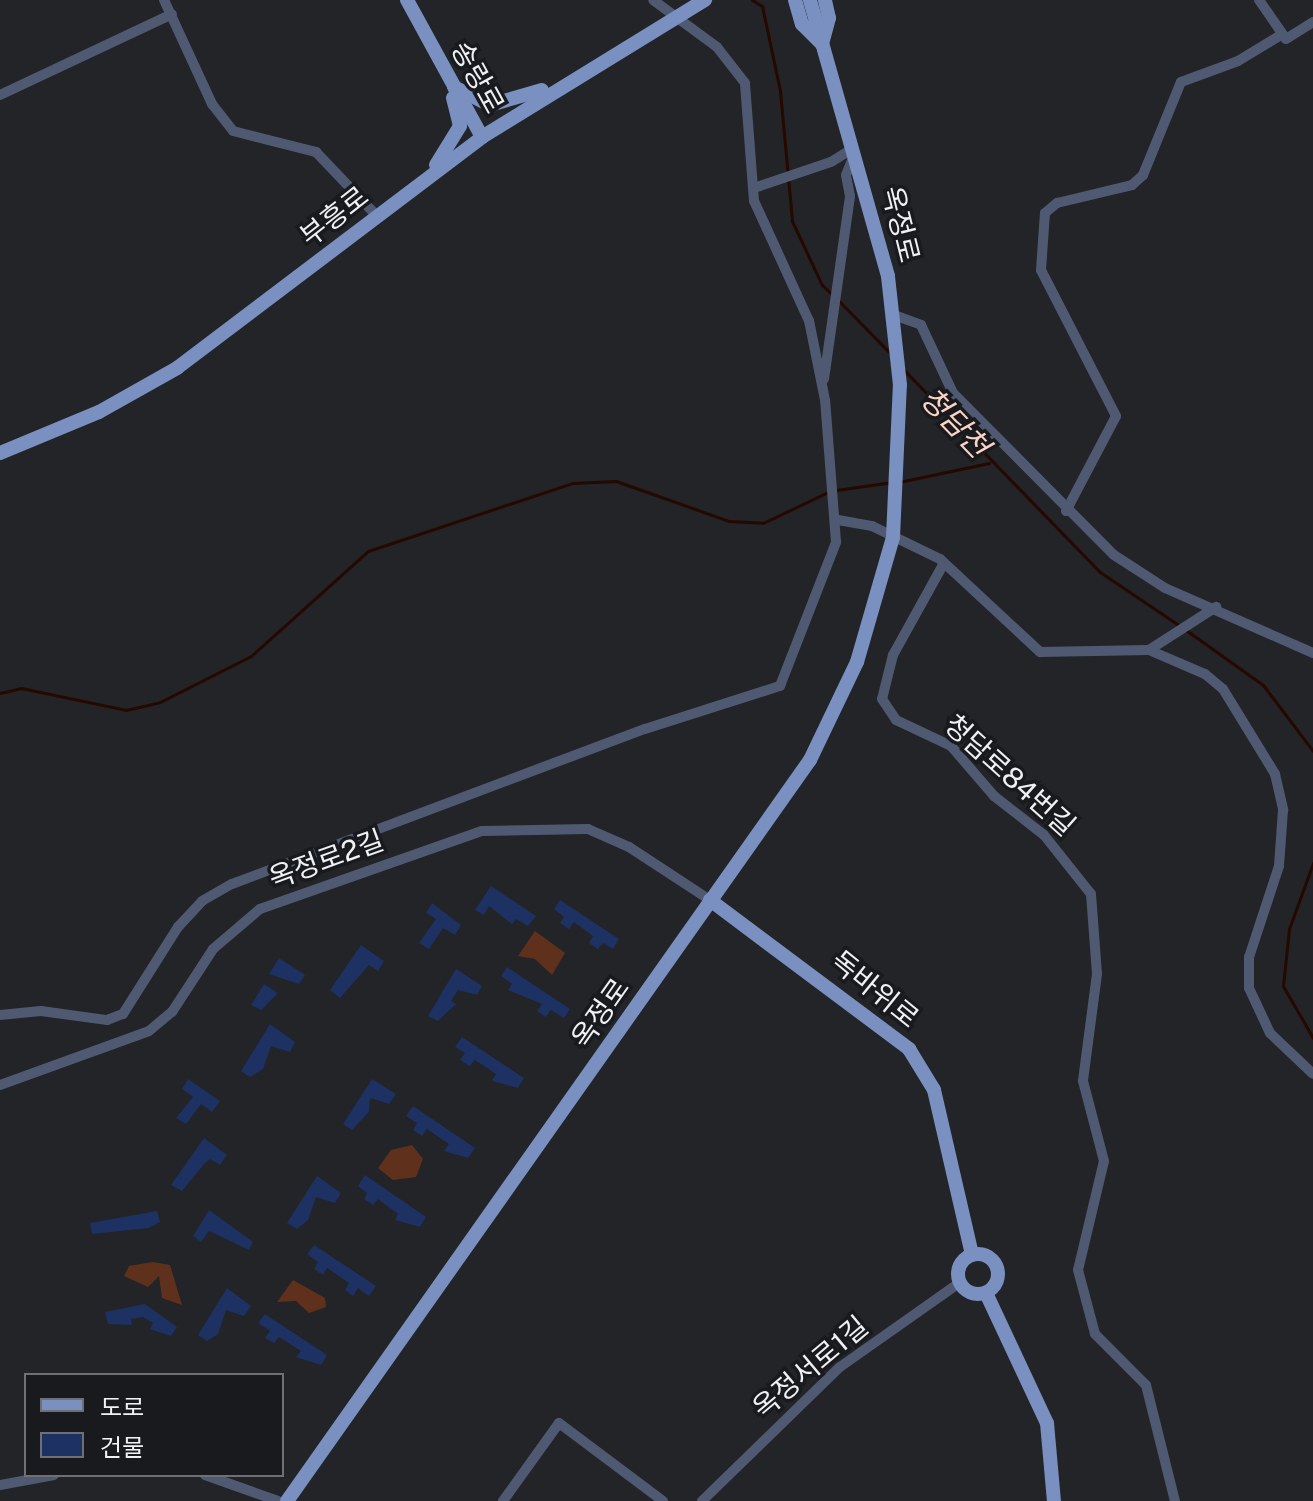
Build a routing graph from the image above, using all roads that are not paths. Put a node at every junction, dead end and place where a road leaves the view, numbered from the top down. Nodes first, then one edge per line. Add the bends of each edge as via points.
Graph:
1 (164, 0) edge
2 (407, 0) edge
3 (653, 0) edge
4 (795, 0) edge
5 (810, 0) edge
6 (825, 0) edge
7 (1259, 0) edge
8 (699, 4) edge
9 (172, 14) junction
10 (677, 17) junction
11 (1313, 22) edge
12 (1281, 35) junction
13 (822, 44) junction
14 (436, 53) junction
15 (565, 82) junction
16 (454, 87) junction
17 (0, 95) edge
18 (482, 137) junction
19 (854, 151) junction
20 (425, 180) junction
21 (758, 185) junction
22 (377, 216) junction
23 (894, 321) junction
24 (823, 389) junction
25 (0, 453) edge
26 (1066, 511) junction
27 (837, 515) junction
28 (894, 531) junction
29 (944, 563) junction
30 (1211, 610) junction
31 (1153, 648) junction
32 (1313, 653) edge
33 (710, 900) junction
34 (0, 1015) edge
35 (1313, 1074) edge
36 (0, 1085) edge
37 (972, 1255) junction
38 (959, 1283) junction
39 (986, 1293) junction
40 (43, 1477) edge
41 (211, 1477) edge
42 (0, 1485) edge
43 (278, 1501) edge
44 (287, 1501) edge
45 (503, 1501) edge
46 (663, 1501) edge
47 (702, 1501) edge
48 (1054, 1501) edge
49 (1175, 1501) edge

1 - 9 street
2 - 14 main road, 송랑로
3 - 10 street
4 - 13 main road via 802,24
5 - 13 main road, 옥정로
6 - 13 main road via 829,18
7 - 12 street
8 - 10 main road, 부흥로
9 - 17 street
9 - 22 street via 212,104 233,131 316,152
10 - 15 main road, 부흥로
10 - 21 street via 717,47 745,83
11 - 12 street via 1296,36
12 - 26 street via 1238,61 1181,82 1143,175 1132,185 1057,203 1045,213 1041,270 1116,416
13 - 19 main road, 옥정로
14 - 16 main road, 송랑로
14 - 20 main road via 460,126
15 - 16 main road via 490,105
15 - 18 main road, 부흥로
16 - 18 main road, 송랑로
18 - 20 main road, 부흥로
19 - 21 street
19 - 23 main road, 옥정로
19 - 24 street via 846,175 846,226
20 - 22 main road, 부흥로
21 - 24 street via 769,243 809,321
22 - 25 main road, 부흥로 via 177,368 99,412
23 - 26 street via 921,325 953,393
23 - 28 main road, 옥정로
24 - 27 street
26 - 30 street via 1146,577
27 - 28 street
27 - 34 street via 832,560 780,686 645,729 232,884 202,901 178,927 123,1014 107,1020 41,1011
28 - 29 street
28 - 33 main road, 옥정로 via 857,662 810,760
29 - 31 street via 1040,652
29 - 49 street, 청담로84번길 via 893,655 882,691 885,707 896,720 945,741 994,796 1044,835 1082,878 1094,910 1097,974 1083,1081 1104,1167 1078,1270 1090,1325 1149,1393
30 - 31 street
30 - 32 street
31 - 35 street via 1223,689 1275,774 1283,810 1279,866 1249,957 1249,988 1270,1033
33 - 36 street, 옥정로2길 via 629,847 588,829 482,831 260,909 213,949 172,1012 149,1031
33 - 37 main road, 독바위로 via 909,1049 934,1090
33 - 44 main road, 옥정로
37 - 38 main road via 961,1263
37 - 39 main road via 991,1259 998,1270
38 - 39 main road via 968,1292
38 - 47 street, 옥정서로1길 via 840,1367
39 - 48 main road via 1047,1423
40 - 42 street
41 - 43 street
45 - 46 street via 559,1423

